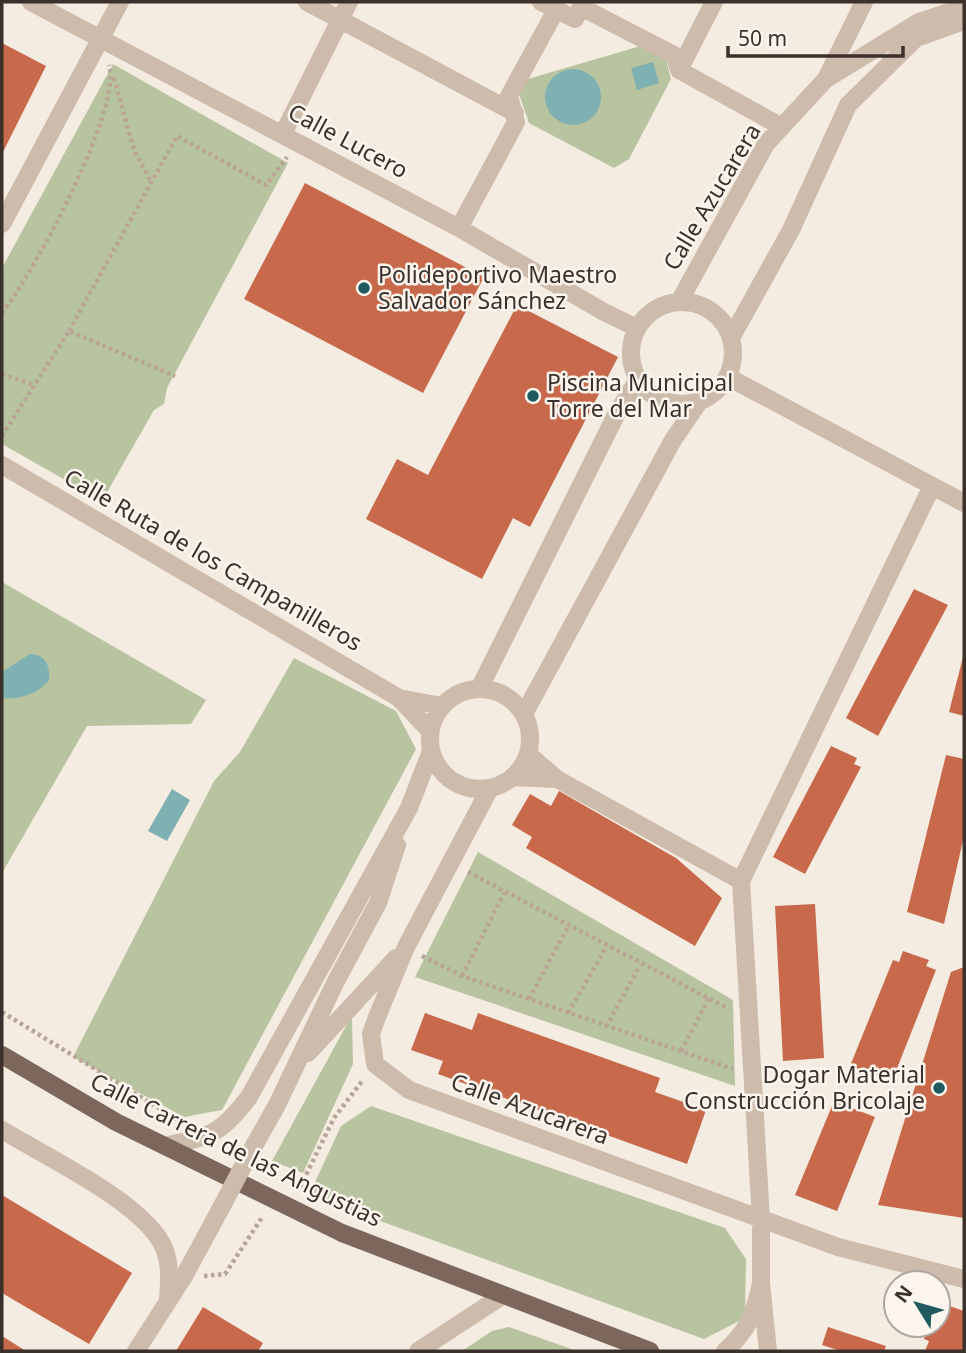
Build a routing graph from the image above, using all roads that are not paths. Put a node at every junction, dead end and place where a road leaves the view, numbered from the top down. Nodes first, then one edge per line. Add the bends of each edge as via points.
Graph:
1 (32, 2) edge
2 (120, 2) edge
3 (307, 2) edge
4 (349, 2) edge
5 (714, 2) edge
6 (864, 2) edge
7 (548, 6) edge
8 (964, 7) edge
9 (580, 9) edge
10 (340, 19) junction
11 (964, 21) edge
12 (101, 39) junction
13 (679, 70) junction
14 (826, 79) junction
15 (515, 113) junction
16 (782, 127) junction
17 (290, 138) junction
18 (2, 224) edge
19 (459, 228) junction
20 (679, 302) junction
21 (637, 328) junction
22 (731, 338) junction
23 (728, 377) junction
24 (638, 380) junction
25 (699, 402) junction
26 (2, 466) edge
27 (932, 486) junction
28 (964, 503) edge
29 (479, 689) junction
30 (399, 698) junction
31 (442, 706) junction
32 (524, 714) junction
33 (430, 732) junction
34 (431, 751) junction
35 (528, 754) junction
36 (512, 778) junction
37 (557, 779) junction
38 (490, 788) junction
39 (409, 808) junction
40 (741, 881) junction
41 (406, 947) junction
42 (2, 1055) edge
43 (294, 1069) junction
44 (2, 1130) edge
45 (168, 1146) junction
46 (761, 1219) junction
47 (964, 1279) edge
48 (761, 1283) junction
49 (502, 1296) junction
50 (168, 1301) junction
51 (136, 1351) edge
52 (418, 1351) edge
53 (650, 1351) edge
54 (725, 1351) edge
55 (768, 1351) edge

1 - 12 street, Calle Lucero
2 - 12 street
3 - 10 street
4 - 10 street
5 - 13 street
6 - 14 street
7 - 9 street
7 - 15 street via 509,96
8 - 14 street, Calle Azucarera via 919,22
9 - 13 street via 674,55
10 - 15 street
10 - 17 street
11 - 22 street via 916,38 848,105 791,230
12 - 17 street, Calle Lucero
12 - 18 street
13 - 16 street
14 - 16 street, Calle Azucarera
15 - 19 street via 516,122
16 - 20 street, Calle Azucarera via 766,145
17 - 19 street, Calle Lucero
19 - 21 street, Calle Lucero
20 - 21 street via 650,313
20 - 22 street via 702,305 720,318
21 - 24 street via 631,348
22 - 23 street
23 - 25 street
23 - 27 street
24 - 25 street via 665,402
24 - 29 street via 618,411
25 - 32 street via 673,440
26 - 30 street, Calle Ruta de los Campanilleros
27 - 28 street
27 - 40 street
29 - 31 street via 465,691
29 - 32 street via 496,691
30 - 31 street, Calle Ruta de los Campanilleros
30 - 33 street, Calle Ruta de los Campanilleros
31 - 33 street
32 - 35 street via 529,727
33 - 34 street
34 - 38 street via 449,779 476,789
34 - 39 street
35 - 36 street
35 - 37 street
36 - 37 street
36 - 38 street
37 - 40 street
38 - 41 street
39 - 43 street via 378,904
39 - 45 street via 249,1097 227,1125 209,1136
40 - 46 street
41 - 43 street
41 - 46 street, Calle Azucarera via 372,1034 375,1064 409,1090
42 - 45 main road, Calle Carrera de las Angustias via 116,1122
43 - 50 street, bridge
44 - 50 street via 127,1205 151,1228 169,1269
45 - 49 main road, Calle Carrera de las Angustias via 342,1233
46 - 47 street, Calle Azucarera via 838,1247
46 - 48 street
48 - 54 street via 755,1314
48 - 55 street
49 - 52 street
49 - 53 main road, Calle Carrera de las Angustias
50 - 51 street

